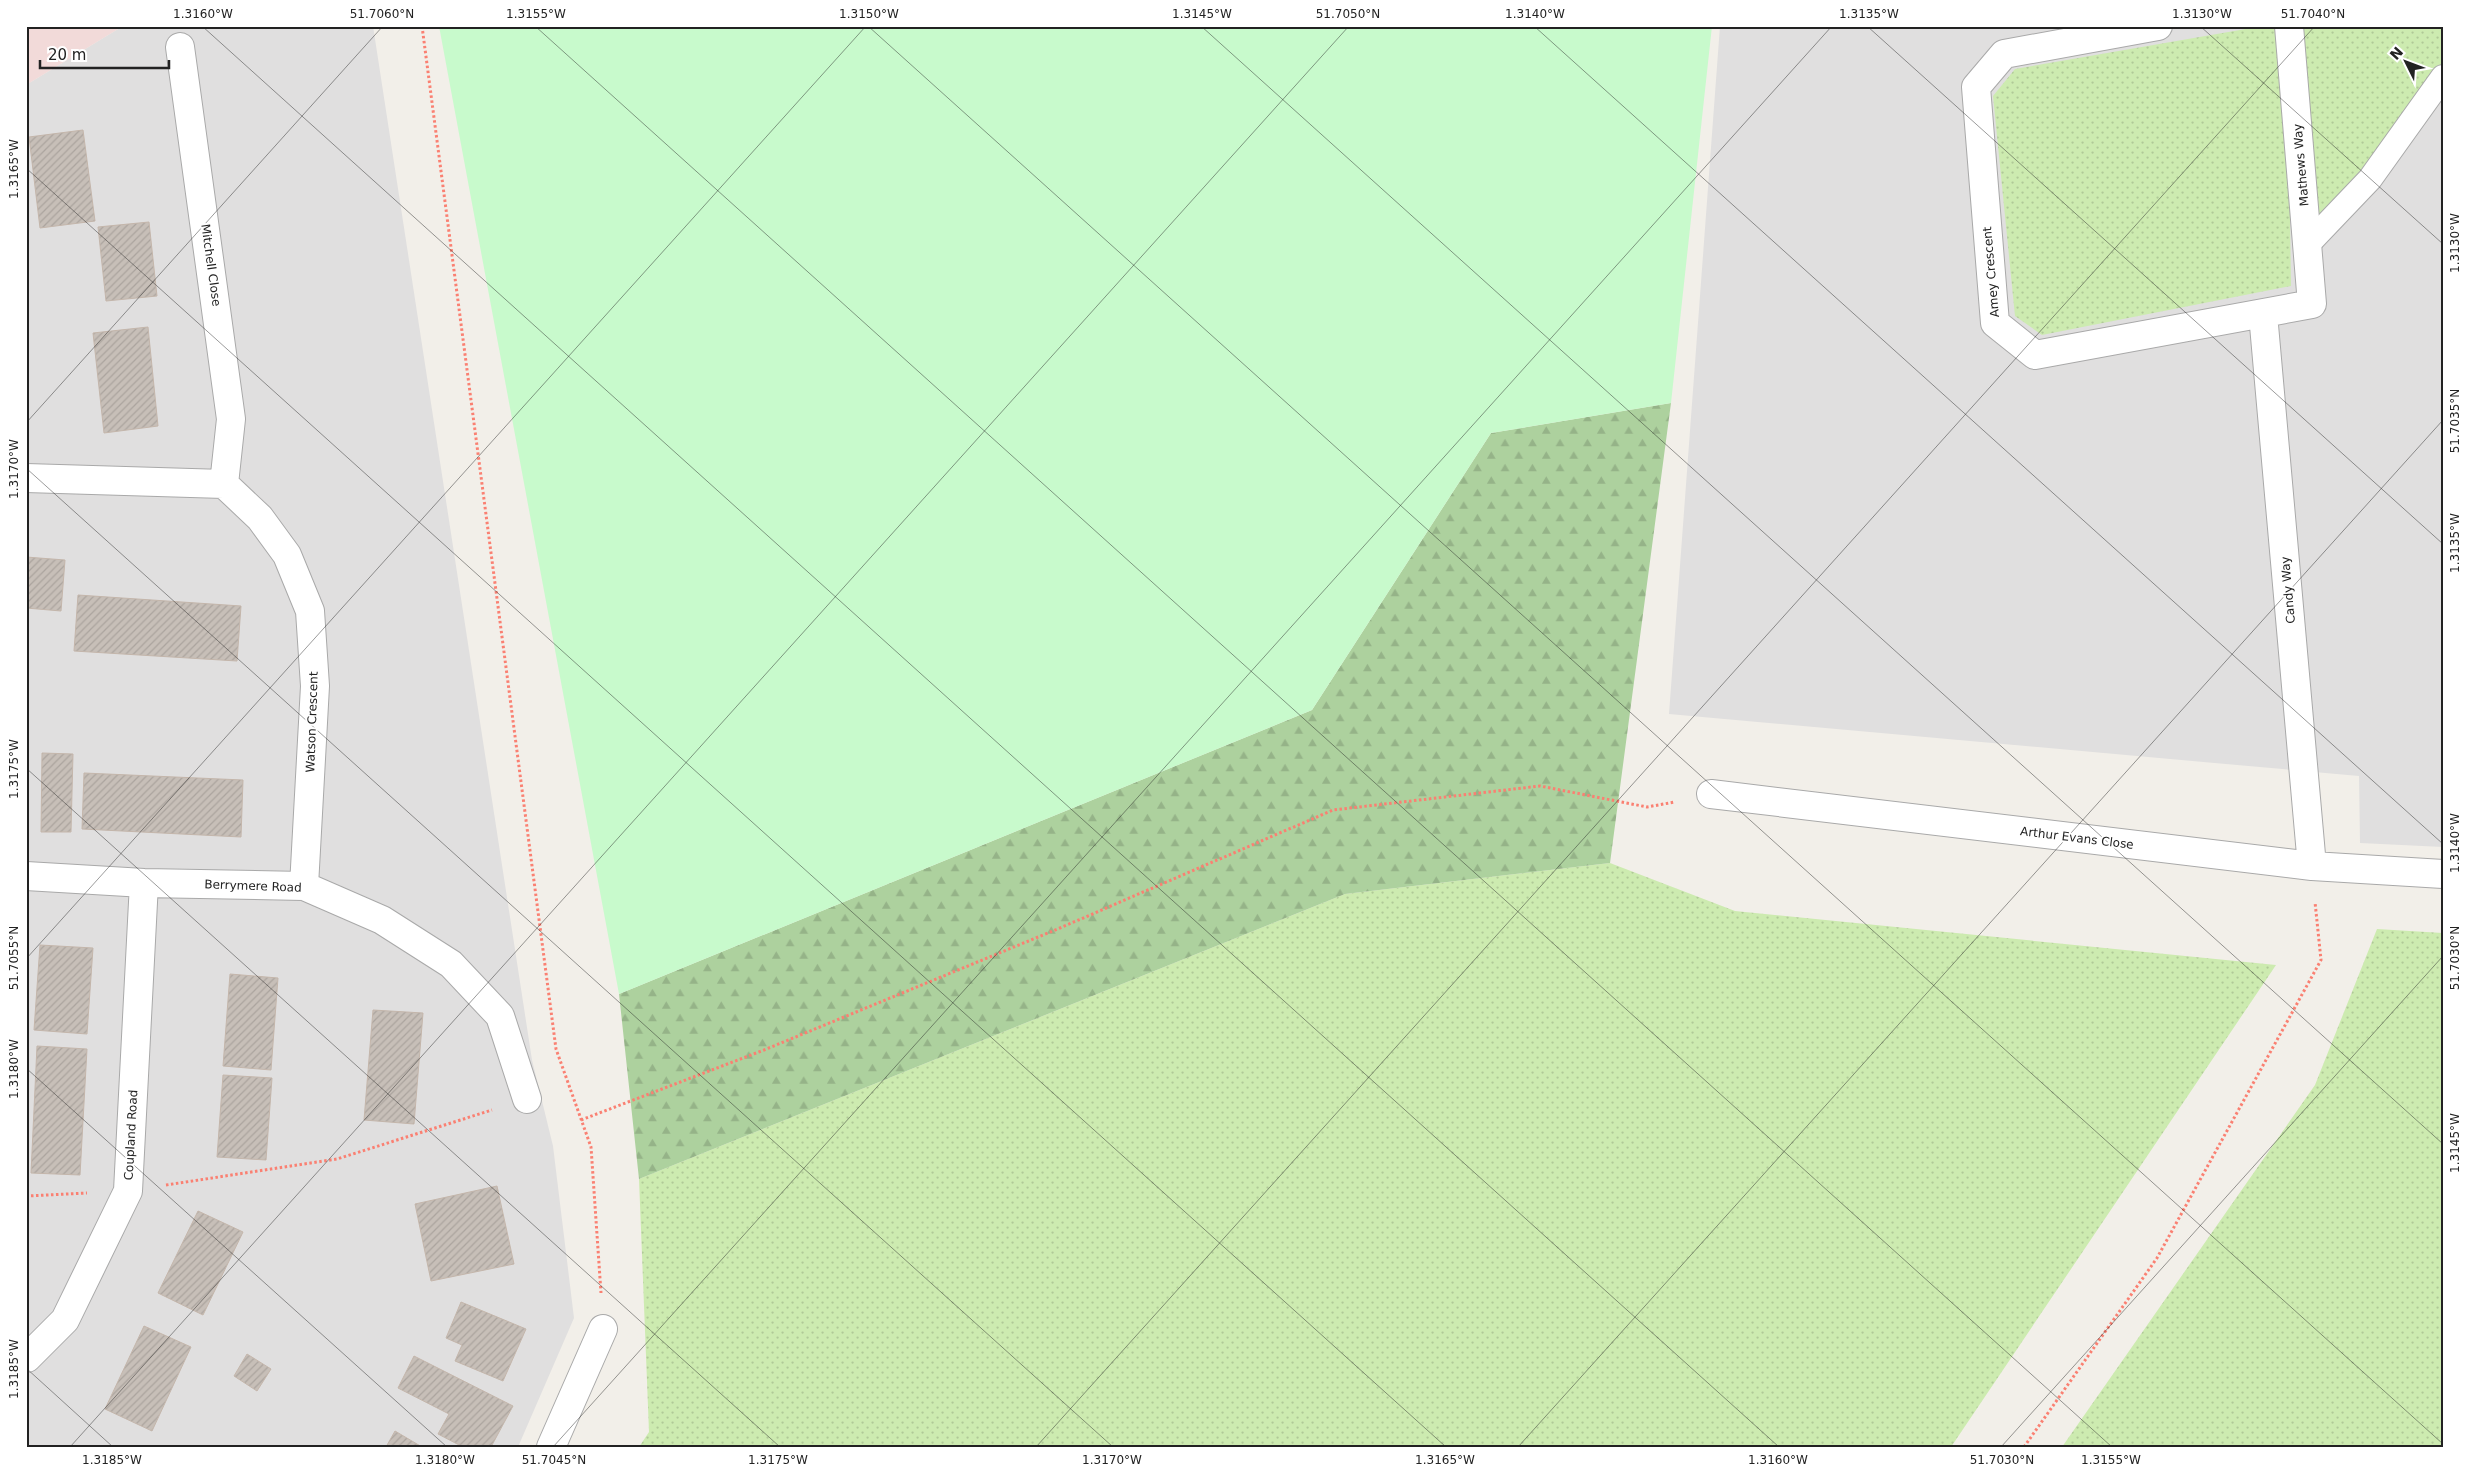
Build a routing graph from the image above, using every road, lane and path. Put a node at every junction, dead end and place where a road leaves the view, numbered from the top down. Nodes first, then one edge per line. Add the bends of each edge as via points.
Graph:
1 (422, 26) edge
2 (2158, 26) edge
3 (2289, 26) edge
4 (180, 47) dead end
5 (2443, 77) edge
6 (2307, 245) junction
7 (2312, 304) joint
8 (2263, 314) junction
9 (26, 478) edge
10 (224, 484) junction
11 (1711, 794) joint
12 (2312, 866) junction
13 (2443, 874) edge
14 (26, 876) edge
15 (144, 882) junction
16 (304, 886) junction
17 (2316, 910) dead end
18 (569, 1086) junction
19 (527, 1099) junction
20 (581, 1120) junction
21 (128, 1191) junction
22 (26, 1196) edge
23 (603, 1329) joint
24 (27, 1358) edge
25 (552, 1447) edge
26 (2024, 1447) edge

1 - 18 path via 556,1049
2 - 8 street, Amey Crescent via 2004,54 1976,87 1995,324 2035,355
3 - 6 street, Mathews Way
4 - 10 street, Mitchell Close via 232,419
5 - 6 lane via 2370,179
6 - 7 street, Mathews Way
7 - 8 street, Amey Crescent
8 - 12 street, Candy Way
9 - 10 street
10 - 16 street, Watson Crescent via 260,518 287,555 310,611 316,686
11 - 12 street, Arthur Evans Close
11 - 20 path via 1647,808 1540,786 1334,810 764,1050
12 - 13 street, Arthur Evans Close
14 - 15 street, Berrymere Road
15 - 16 street, Berrymere Road
15 - 21 street, Coupland Road
16 - 19 street, Berrymere Road via 382,920 451,964 500,1016
17 - 26 path via 2321,960 2157,1258
18 - 19 path
18 - 20 path
19 - 21 path via 337,1159
20 - 23 path via 591,1147
21 - 22 path
21 - 24 street, Coupland Road via 65,1320
23 - 25 street

